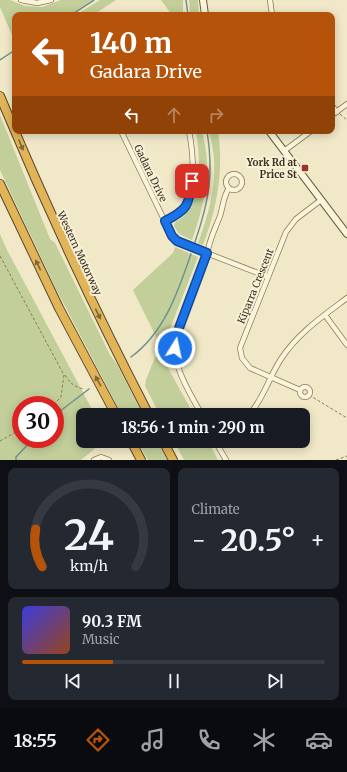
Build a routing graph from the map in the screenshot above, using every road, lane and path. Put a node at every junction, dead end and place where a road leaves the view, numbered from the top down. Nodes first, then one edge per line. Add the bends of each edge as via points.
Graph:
1 (21, 0) edge
2 (51, 0) edge
3 (203, 0) edge
4 (270, 0) edge
5 (205, 12) edge
6 (272, 12) edge
7 (0, 96) edge
8 (347, 104) edge
9 (335, 110) edge
10 (337, 112) junction
11 (347, 120) edge
12 (12, 123) edge
13 (17, 134) edge
14 (122, 134) edge
15 (190, 134) edge
16 (271, 134) edge
17 (307, 134) edge
18 (284, 151) junction
19 (0, 184) edge
20 (229, 188) dead end
21 (321, 200) junction
22 (165, 221) junction
23 (347, 234) edge
24 (207, 253) junction
25 (0, 256) edge
26 (268, 277) junction
27 (347, 298) edge
28 (325, 315) junction
29 (347, 345) edge
30 (64, 375) junction
31 (271, 378) junction
32 (83, 389) dead end
33 (309, 395) joint
34 (61, 396) edge
35 (112, 408) edge
36 (145, 408) edge
37 (198, 408) edge
38 (254, 408) edge
39 (347, 418) edge
40 (12, 434) edge
41 (0, 441) edge
42 (135, 448) edge
43 (167, 448) edge
44 (219, 448) edge
45 (347, 456) edge
46 (94, 460) edge
47 (109, 460) edge
48 (141, 460) edge
49 (173, 460) edge
50 (226, 460) edge
51 (336, 460) edge

1 - 2 street via 35,3
3 - 5 street
4 - 6 street
7 -> 12 highway, Western Motorway
8 - 10 street
9 - 10 street
10 - 11 path
13 -> 36 highway, Western Motorway via 97,312
14 - 22 street, Gadara Drive
15 - 22 street via 193,168 187,205 182,212
16 - 18 street
17 - 18 street
18 - 21 street
35 -> 19 highway via 63,315
20 - 24 street
21 - 23 street
21 - 26 street, Kiparra Crescent via 300,215 289,227
22 - 24 street, Gadara Drive via 177,241
24 - 26 street, Gadara Drive
24 - 37 street via 179,328 175,348 179,372
25 - 30 path
26 - 31 street, Kiparra Crescent via 240,351 248,366
27 - 28 street
28 - 29 street
28 - 31 street via 292,344
30 - 32 path via 70,384
30 - 34 path
31 - 33 street, Kiparra Crescent via 300,390 303,397
31 - 38 street
33 - 39 path
40 - 41 path
42 - 48 highway
43 - 49 highway
44 - 50 street
45 - 51 path
46 - 47 street via 101,457

